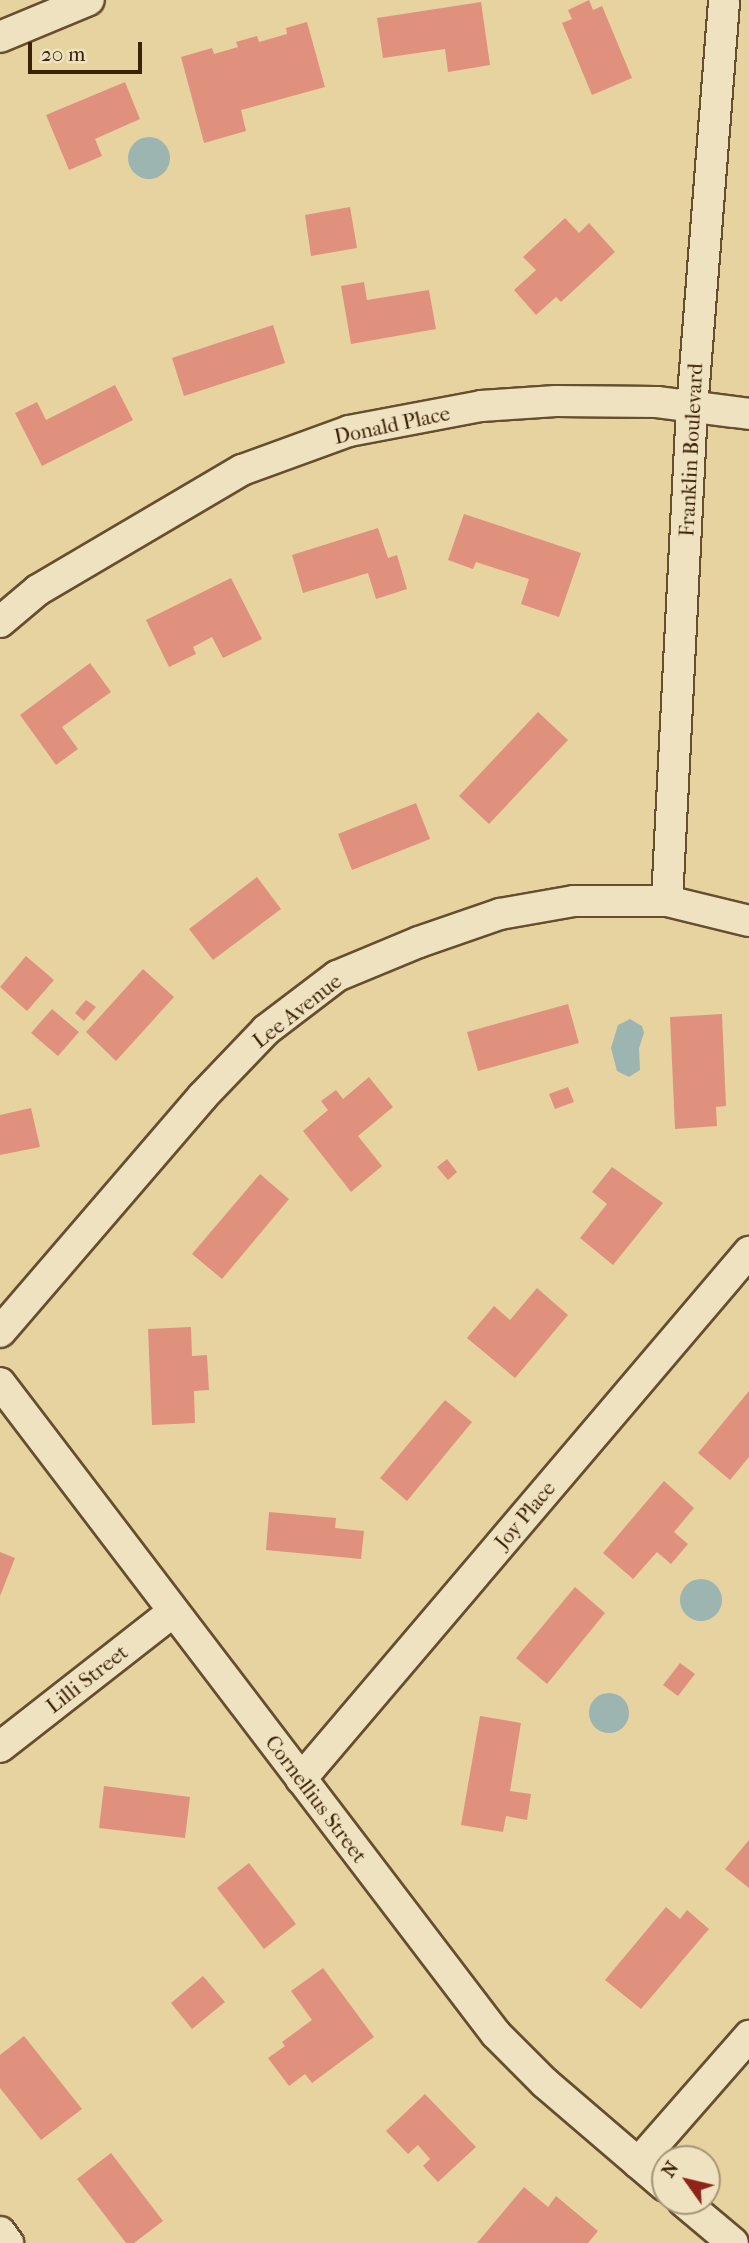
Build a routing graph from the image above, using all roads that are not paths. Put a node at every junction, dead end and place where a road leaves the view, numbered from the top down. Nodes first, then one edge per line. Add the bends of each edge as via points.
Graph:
1 (89, 0) edge
2 (724, 0) edge
3 (0, 37) edge
4 (692, 409) junction
5 (749, 414) edge
6 (0, 622) edge
7 (667, 901) junction
8 (749, 921) edge
9 (749, 1252) edge
10 (0, 1332) edge
11 (0, 1383) edge
12 (173, 1612) junction
13 (0, 1747) edge
14 (301, 1779) junction
15 (749, 2036) edge
16 (638, 2163) junction
17 (651, 2174) edge
18 (700, 2215) edge
19 (0, 2232) edge
20 (8, 2243) edge
21 (733, 2243) edge

1 - 3 street
2 - 4 street, Franklin Boulevard
4 - 5 street, Donald Place
4 - 6 street, Donald Place via 657,402 556,401 481,407 349,431 242,470 38,590
4 - 7 street, Franklin Boulevard
7 - 8 street, Lee Avenue
7 - 10 street, Lee Avenue via 574,901 500,914 337,976 266,1030 202,1097
9 - 14 street, Joy Place
11 - 12 street, Cornellius Street
12 - 13 street, Lilli Street
12 - 14 street, Cornellius Street
14 - 16 street, Cornellius Street via 496,2034
15 - 16 street
16 - 17 street, Cornellius Street
18 - 21 street
19 - 20 street

